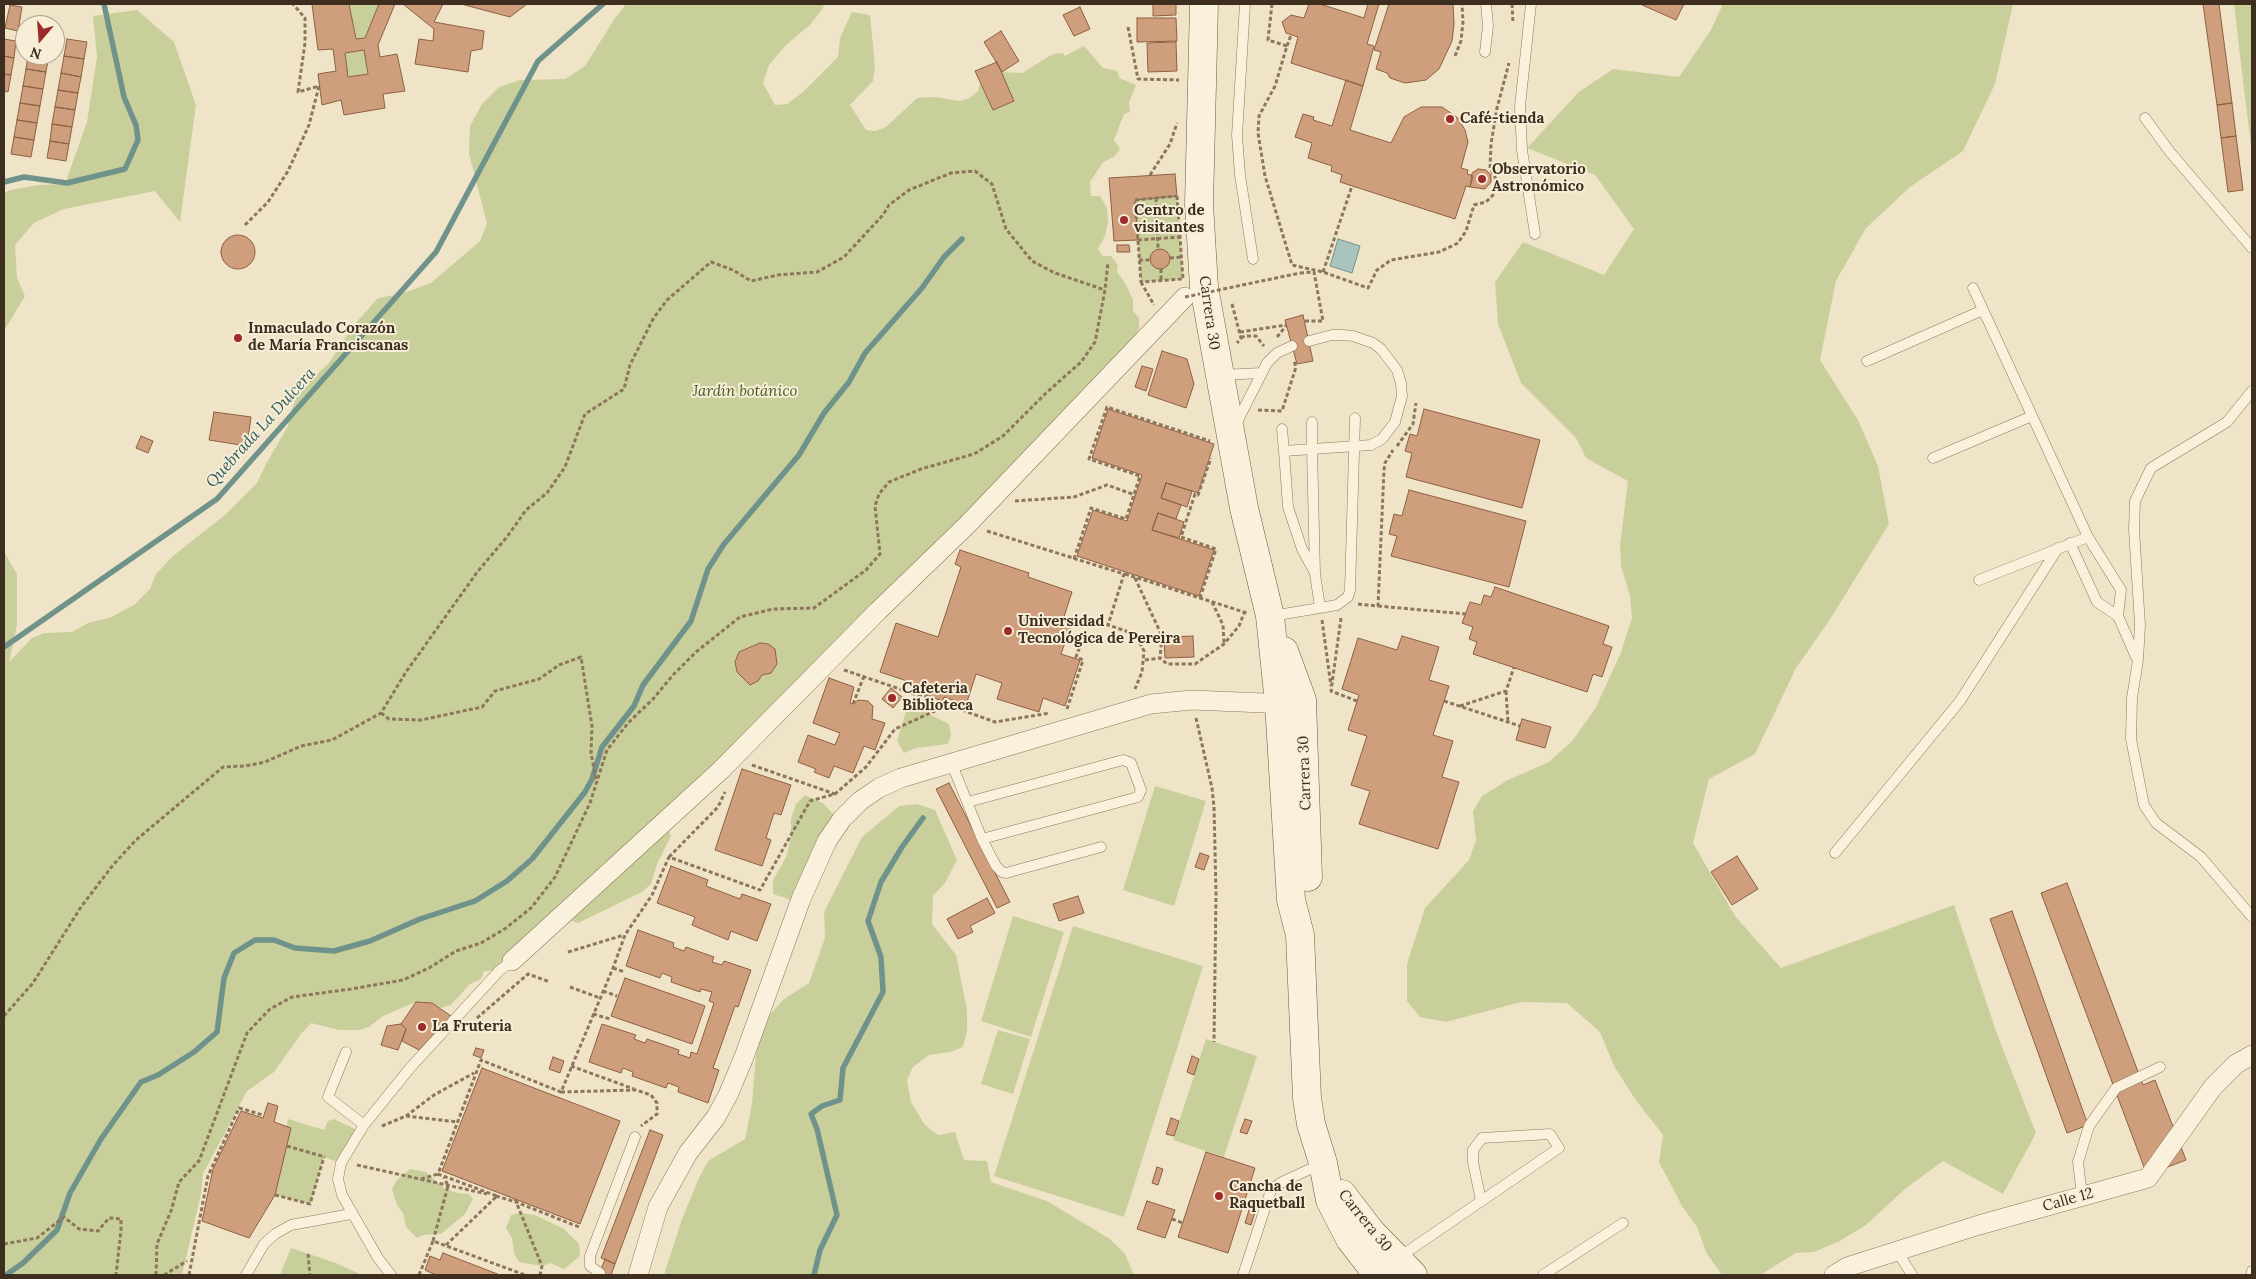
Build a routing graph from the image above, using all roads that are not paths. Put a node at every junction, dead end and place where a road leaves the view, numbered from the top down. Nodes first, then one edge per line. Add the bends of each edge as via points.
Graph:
1 (1204, 4) edge
2 (1246, 4) edge
3 (1486, 4) edge
4 (1531, 4) edge
5 (1485, 52) dead end
6 (2145, 118) dead end
7 (1535, 234) dead end
8 (2252, 248) edge
9 (1253, 259) dead end
10 (1973, 288) dead end
11 (1185, 297) road end
12 (1983, 310) junction
13 (1309, 342) dead end
14 (1290, 347) road end
15 (1867, 361) dead end
16 (1262, 374) junction
17 (1218, 375) junction
18 (2252, 392) edge
19 (2032, 416) junction
20 (1356, 418) dead end
21 (1312, 422) dead end
22 (1282, 429) dead end
23 (1220, 443) junction
24 (1355, 447) junction
25 (1312, 449) junction
26 (1284, 451) junction
27 (1933, 458) dead end
28 (2088, 537) junction
29 (2070, 543) junction
30 (2058, 548) junction
31 (1315, 574) junction
32 (1979, 580) dead end
33 (1320, 607) junction
34 (1257, 614) junction
35 (2118, 616) junction
36 (2138, 660) junction
37 (1291, 701) junction
38 (951, 762) junction
39 (968, 802) junction
40 (982, 839) junction
41 (1101, 847) dead end
42 (1835, 853) dead end
43 (2252, 916) edge
44 (512, 961) joint
45 (346, 1052) dead end
46 (2252, 1055) edge
47 (2160, 1068) dead end
48 (364, 1124) junction
49 (635, 1137) dead end
50 (1323, 1163) junction
51 (2082, 1196) junction
52 (1481, 1201) junction
53 (351, 1214) junction
54 (1623, 1223) dead end
55 (1898, 1251) junction
56 (1396, 1270) edge
57 (2252, 1271) edge
58 (600, 1272) dead end
59 (246, 1275) edge
60 (391, 1275) edge
61 (638, 1275) edge
62 (1243, 1275) edge
63 (1544, 1275) edge
64 (1834, 1275) edge
65 (1912, 1275) edge
66 (2251, 1275) edge

1 - 17 street, Carrera 30 via 1199,204 1204,287
2 - 9 lane via 1237,135
3 - 5 lane
4 - 7 lane via 1520,114
6 - 8 lane
10 - 12 lane
11 - 44 street via 967,525 683,806
12 - 15 lane
12 - 19 lane
13 - 24 lane via 1332,335 1363,339 1381,349 1397,370 1402,396 1395,422 1382,439 1372,445
14 - 16 lane via 1272,358
16 - 17 lane
16 - 23 lane
17 - 23 street, Carrera 30
18 - 36 lane via 2227,422 2151,468 2135,501 2140,625
19 - 27 lane
19 - 28 lane
20 - 24 lane
21 - 25 lane
22 - 26 lane
23 - 34 street, Carrera 30 via 1244,508
24 - 25 lane
24 - 33 lane via 1350,590 1343,602
25 - 26 lane
25 - 31 lane
26 - 31 lane via 1288,507 1302,549
28 - 29 lane
28 - 35 lane via 2121,590
29 - 30 lane
29 - 35 lane via 2097,602
30 - 32 lane
30 - 42 lane via 1960,701
31 - 33 lane
33 - 34 lane
34 - 37 street, Carrera 30
35 - 36 lane
36 - 43 lane via 2132,698 2131,739 2144,805 2156,823 2201,857
37 - 38 street via 1192,700 1150,704
37 - 50 street, Carrera 30 via 1292,900 1300,935 1307,1098
38 - 39 lane
38 - 61 street via 879,788 842,819 827,841 728,1095 716,1117 688,1153 658,1207
39 - 40 lane
39 - 40 lane via 1123,760 1131,763 1141,790 1138,797
40 - 41 lane via 996,866 1006,873
44 - 48 lane via 499,970
45 - 48 lane via 328,1096
46 - 51 street, Calle 12 via 2236,1064 2213,1087 2148,1178
47 - 51 lane via 2116,1088 2090,1126 2078,1162
48 - 53 lane via 338,1185
49 - 58 lane via 590,1256 590,1266
50 - 56 street, Carrera 30
50 - 62 lane via 1271,1190
51 - 55 street, Calle 12 via 1979,1224
52 - 52 lane via 1473,1150 1482,1138 1550,1134 1559,1148
52 - 56 lane
53 - 59 lane via 291,1225 275,1234 264,1244
53 - 60 lane
54 - 63 lane
55 - 64 street, Calle 12 via 1847,1267
55 - 65 lane
57 - 66 lane

